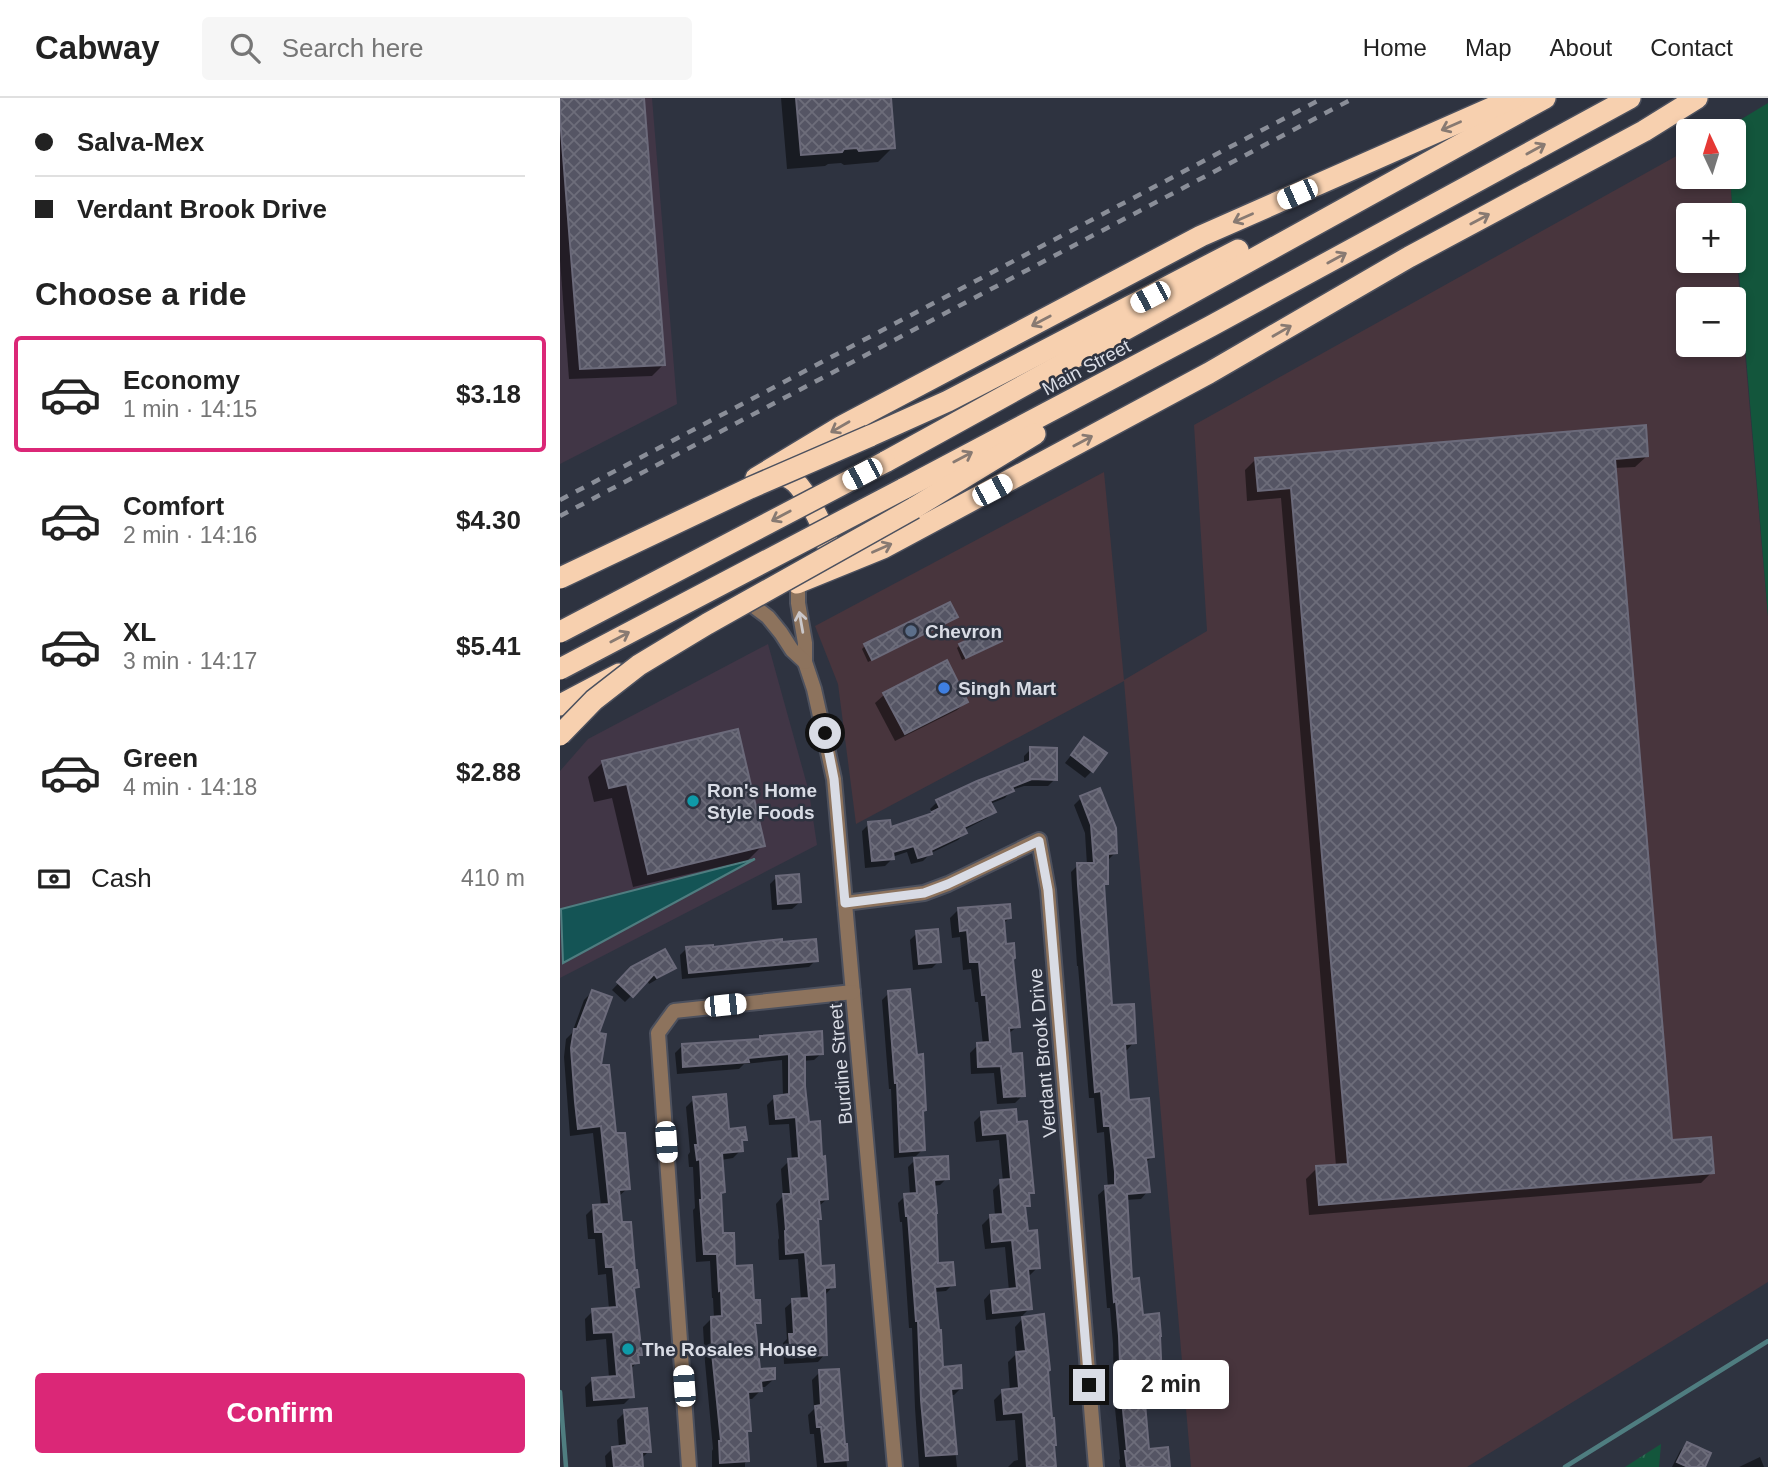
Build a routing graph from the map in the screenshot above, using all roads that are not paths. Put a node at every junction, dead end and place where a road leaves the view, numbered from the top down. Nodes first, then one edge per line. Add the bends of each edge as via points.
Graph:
1 (1514, 98) edge
2 (1545, 98) edge
3 (1630, 98) edge
4 (1697, 98) edge
5 (1394, 181) junction
6 (1211, 326) junction
7 (754, 479) junction
8 (679, 522) junction
9 (560, 579) edge
10 (801, 580) junction
11 (560, 585) edge
12 (752, 605) junction
13 (560, 632) edge
14 (805, 662) junction
15 (560, 669) edge
16 (560, 705) edge
17 (560, 735) edge
18 (845, 903) junction
19 (853, 992) junction
20 (689, 1467) edge
21 (895, 1467) edge
22 (1096, 1467) edge

1 -> 7 highway via 1201,236 842,426
2 - 5 highway, Main Street
6 -> 3 highway, Main Street
10 -> 4 highway via 883,548 1209,373
5 - 8 highway, bridge via 1368,182 948,401
5 -> 13 highway, Main Street, bridge via 885,461
15 -> 6 highway, Main Street, bridge
6 - 17 highway, bridge via 914,508 639,665 594,700
7 - 8 highway
7 - 10 highway via 785,476 801,486 827,535 822,565
8 - 9 highway, bridge
8 - 11 highway
10 - 12 highway
14 -> 10 street, Burdine Street via 799,613
12 - 14 street, Burdine Street via 768,617
12 - 16 highway
14 - 18 street, Burdine Street via 834,779
18 - 19 street, Burdine Street
18 - 22 street, Verdant Brook Drive via 924,893 1039,841 1048,890
19 - 20 street via 674,1011 659,1033
19 - 21 street, Burdine Street

